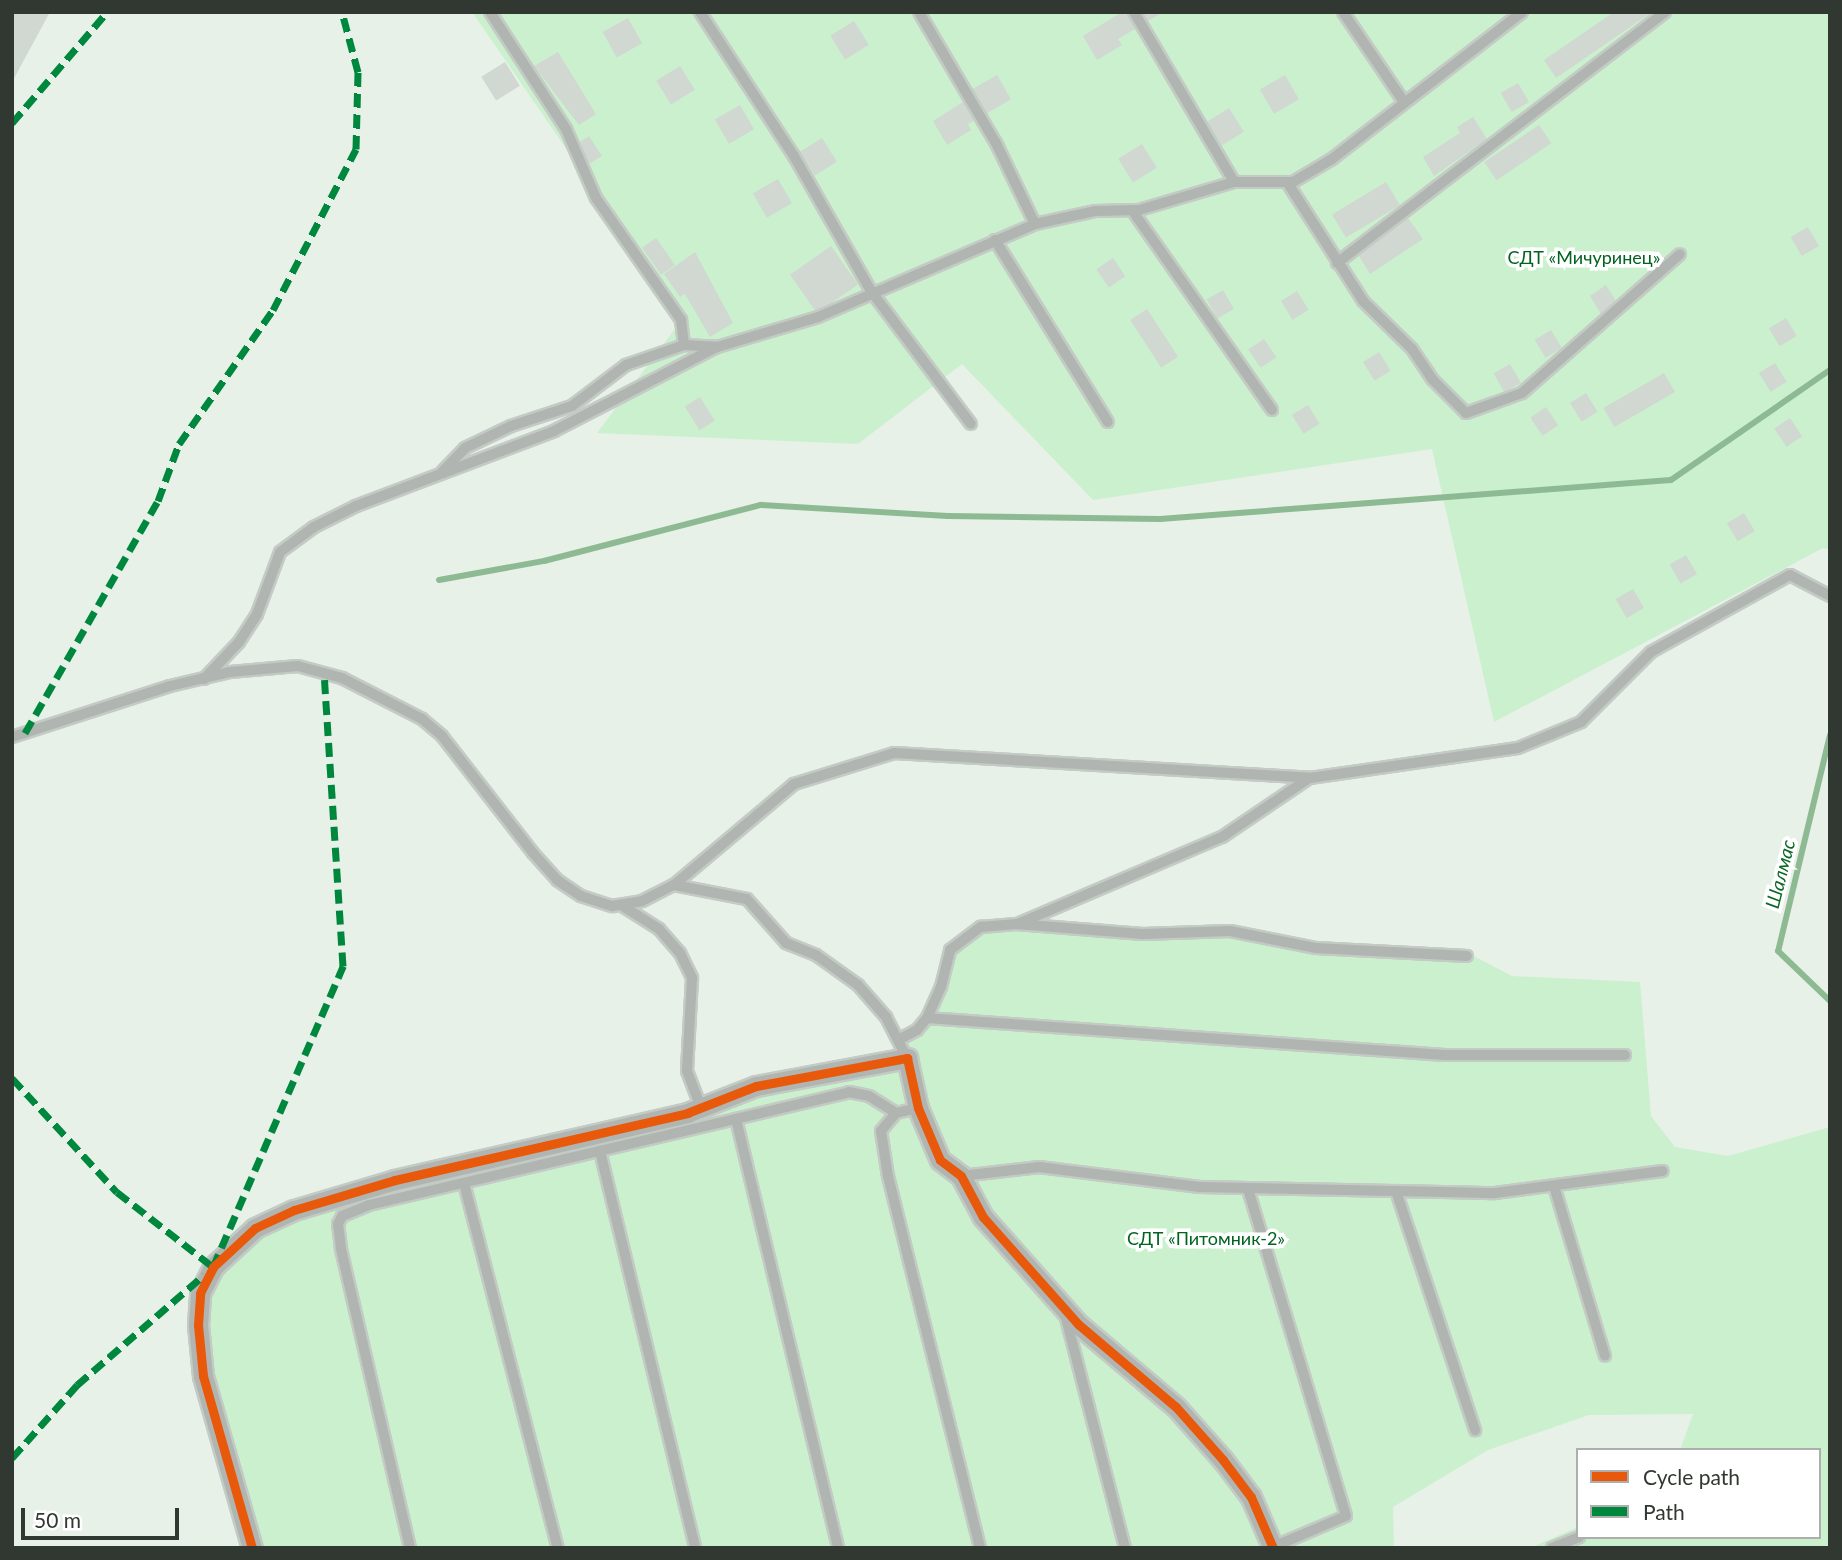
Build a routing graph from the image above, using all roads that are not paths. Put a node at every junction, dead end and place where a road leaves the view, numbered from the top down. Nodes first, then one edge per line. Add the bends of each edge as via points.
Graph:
1 (490, 12) edge
2 (700, 12) edge
3 (919, 12) edge
4 (1134, 12) edge
5 (1343, 12) edge
6 (1522, 12) edge
7 (1665, 12) edge
8 (1404, 102) junction
9 (1234, 182) junction
10 (1287, 182) junction
11 (1132, 210) junction
12 (1035, 224) junction
13 (995, 240) junction
14 (1680, 254) dead end
15 (1337, 263) junction
16 (871, 291) junction
17 (684, 345) junction
18 (717, 347) junction
19 (1272, 410) dead end
20 (1108, 422) dead end
21 (971, 424) dead end
22 (439, 475) junction
23 (1830, 596) edge
24 (204, 679) junction
25 (12, 737) edge
26 (1310, 778) junction
27 (674, 884) junction
28 (621, 905) junction
29 (1017, 924) junction
30 (1467, 956) dead end
31 (926, 1018) junction
32 (900, 1039) junction
33 (1625, 1055) dead end
34 (907, 1058) junction
35 (701, 1108) junction
36 (918, 1108) junction
37 (896, 1113) junction
38 (736, 1119) junction
39 (600, 1152) junction
40 (1663, 1171) dead end
41 (961, 1176) junction
42 (464, 1183) junction
43 (1554, 1186) junction
44 (1248, 1189) junction
45 (1396, 1191) junction
46 (1063, 1304) junction
47 (1605, 1356) dead end
48 (1475, 1430) dead end
49 (1576, 1538) edge
50 (1273, 1547) edge
51 (252, 1548) edge
52 (410, 1548) edge
53 (558, 1548) edge
54 (695, 1548) edge
55 (838, 1548) edge
56 (980, 1548) edge
57 (1125, 1548) edge
58 (1552, 1548) edge

1 - 17 lane via 566,129 596,198 681,320
2 - 16 lane via 794,156
3 - 12 lane via 996,143
4 - 9 lane
5 - 8 lane
6 - 8 lane
7 - 15 lane
8 - 10 lane via 1332,159
9 - 10 lane
9 - 11 lane via 1179,201
10 - 15 lane
11 - 12 lane via 1095,211
11 - 19 lane
12 - 13 lane
13 - 16 lane
13 - 20 lane
14 - 15 lane via 1522,393 1466,413 1432,379 1412,349 1363,301
16 - 18 lane via 818,317
16 - 21 lane
17 - 18 lane
17 - 22 lane via 626,365 572,406 511,426 466,448
18 - 22 lane via 554,431
22 - 24 lane via 356,506 279,552 257,614 239,642
23 - 26 lane via 1790,575 1651,652 1581,722 1518,748
24 - 25 lane
24 - 28 lane via 298,666 342,678 400,707 422,719 465,761 557,880 581,896
26 - 27 lane via 894,753 794,784
26 - 29 lane via 1223,837
27 - 28 lane via 642,901
27 - 32 lane via 747,899 786,943 816,955 858,985
28 - 35 lane via 659,929 692,978 687,1072
29 - 30 lane via 1143,934 1230,931 1316,948
29 - 31 lane via 981,927 950,950 941,987
31 - 32 lane via 917,1030
31 - 33 lane via 1445,1055
32 - 34 lane
34 - 35 street via 757,1086
34 - 36 street
35 - 51 street via 395,1180 294,1210 255,1228 213,1267 200,1293 203,1376
36 - 37 lane
36 - 41 street via 940,1160
37 - 38 lane via 869,1096 849,1092
37 - 56 lane via 881,1131 886,1165
38 - 39 lane
38 - 55 lane
39 - 42 lane
39 - 54 lane
40 - 43 lane
41 - 44 lane via 1039,1167
41 - 46 street via 982,1217
42 - 52 lane via 369,1205 342,1216 338,1224
42 - 53 lane
43 - 45 lane via 1495,1193
43 - 47 lane
44 - 45 lane
44 - 50 lane via 1346,1516
45 - 48 lane
46 - 50 street via 1078,1324 1176,1407 1223,1460 1251,1497
46 - 57 lane
49 - 58 lane

